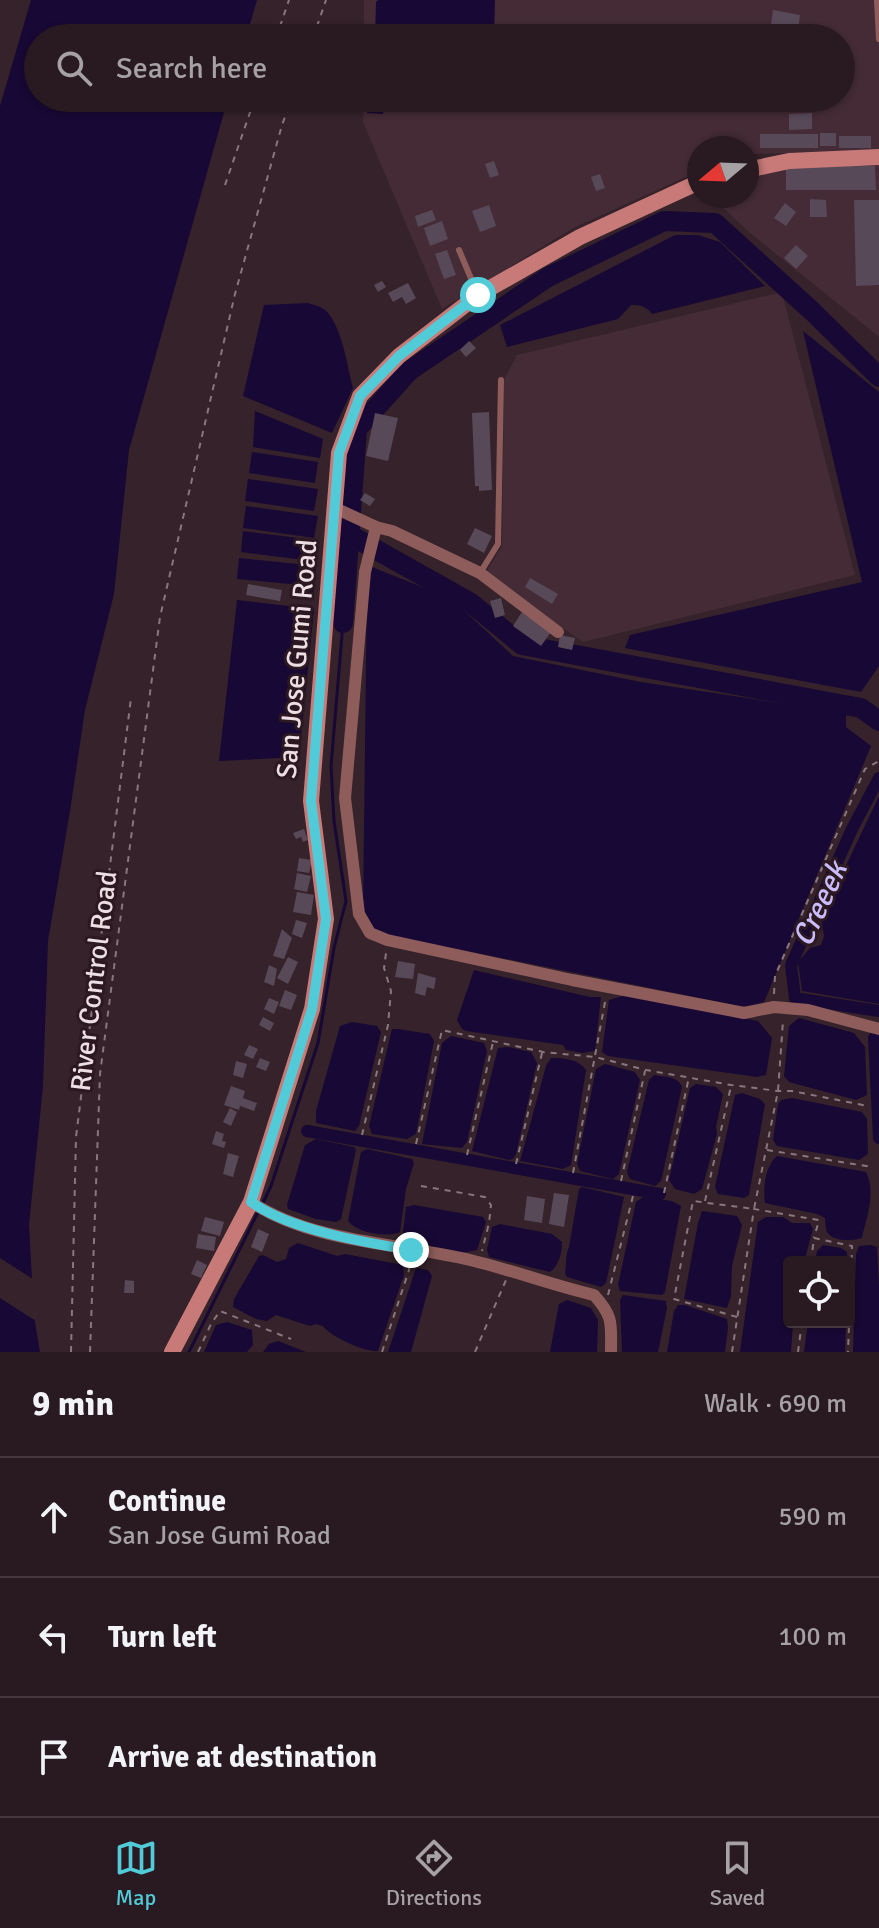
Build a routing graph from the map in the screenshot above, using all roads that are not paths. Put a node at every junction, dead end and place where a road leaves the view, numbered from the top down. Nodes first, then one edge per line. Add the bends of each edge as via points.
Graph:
1 (877, 0) edge
2 (879, 39) edge
3 (879, 157) edge
4 (759, 167) edge
5 (687, 188) edge
6 (459, 250) dead end
7 (478, 295) junction
8 (501, 380) dead end
9 (335, 508) junction
10 (376, 527) junction
11 (480, 573) junction
12 (558, 632) dead end
13 (879, 1029) edge
14 (257, 1206) junction
15 (172, 1352) edge
16 (611, 1352) edge

1 - 2 lane
3 - 4 street
5 - 7 street, San Jose Gumi Road via 580,237
6 - 7 lane
7 - 9 street, San Jose Gumi Road via 399,356 360,396 339,453
8 - 11 lane via 498,544
9 - 10 street
9 - 14 street, San Jose Gumi Road via 311,801 326,919 312,1009
10 - 11 street
10 - 13 street via 365,572 345,798 359,914 370,933 744,1013 808,1010
11 - 12 street
14 - 15 street, San Jose Gumi Road
14 - 16 street via 320,1232 468,1260 594,1295 611,1319

